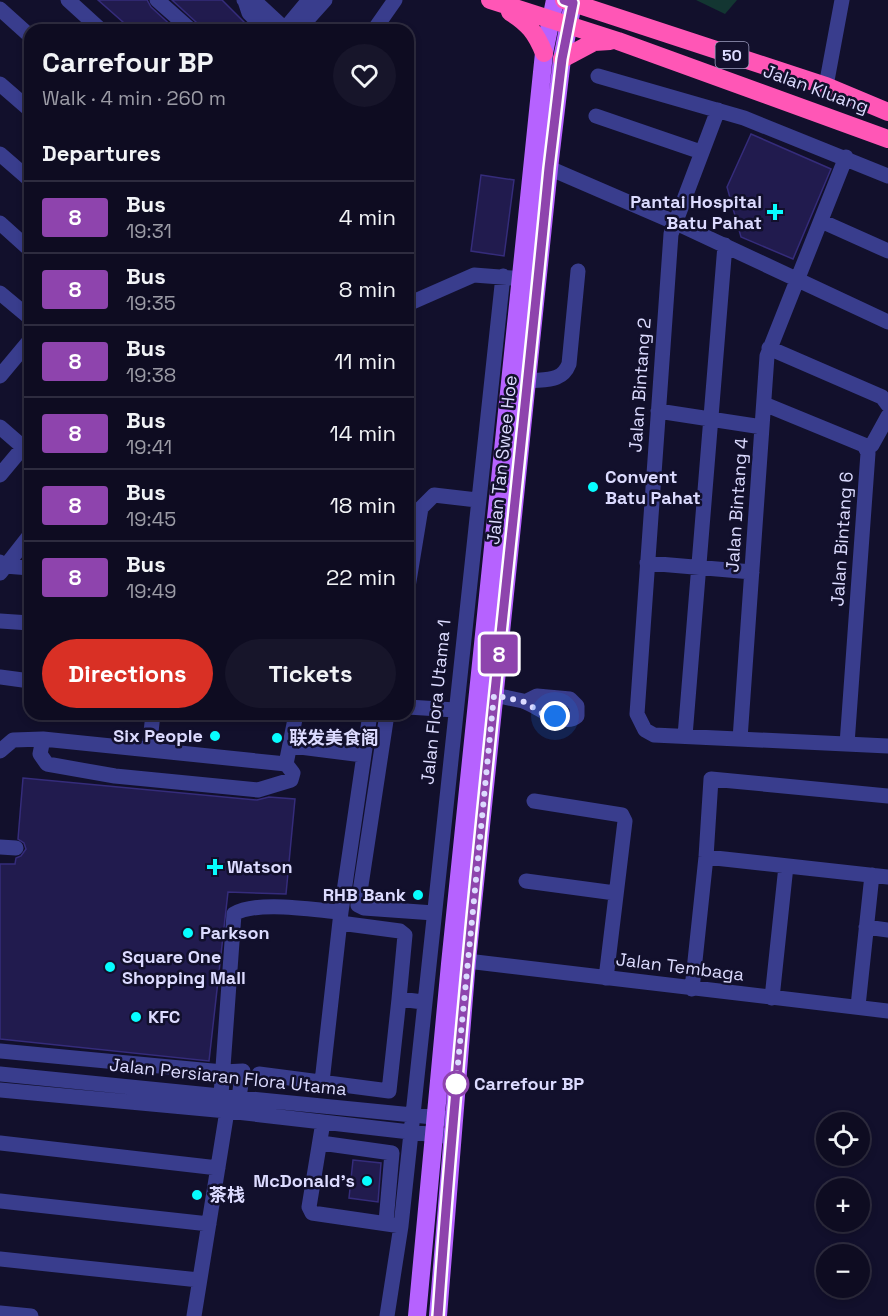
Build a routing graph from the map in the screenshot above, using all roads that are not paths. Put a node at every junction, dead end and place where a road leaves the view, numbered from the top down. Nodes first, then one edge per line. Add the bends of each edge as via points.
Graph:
1 (68, 0) edge
2 (157, 0) edge
3 (244, 0) edge
4 (309, 0) edge
5 (325, 0) edge
6 (395, 0) edge
7 (555, 0) edge
8 (842, 0) edge
9 (493, 1) edge
10 (569, 2) edge
11 (0, 9) edge
12 (550, 19) junction
13 (94, 24) edge
14 (184, 24) edge
15 (260, 24) edge
16 (281, 24) edge
17 (292, 24) edge
18 (295, 24) edge
19 (378, 24) edge
20 (568, 26) junction
21 (24, 31) edge
22 (618, 41) junction
23 (544, 53) junction
24 (562, 59) junction
25 (598, 76) dead end
26 (0, 84) edge
27 (826, 86) junction
28 (24, 105) edge
29 (718, 110) junction
30 (888, 112) edge
31 (596, 116) dead end
32 (888, 139) edge
33 (701, 152) junction
34 (0, 154) edge
35 (846, 157) junction
36 (549, 168) junction
37 (24, 175) edge
38 (888, 176) edge
39 (820, 221) junction
40 (674, 222) junction
41 (0, 223) edge
42 (24, 245) edge
43 (725, 245) junction
44 (888, 251) edge
45 (578, 270) dead end
46 (512, 278) junction
47 (798, 279) junction
48 (0, 293) edge
49 (414, 301) edge
50 (24, 313) edge
51 (888, 322) edge
52 (24, 347) edge
53 (769, 348) junction
54 (2, 371) edge
55 (529, 381) junction
56 (764, 404) junction
57 (888, 405) edge
58 (658, 411) junction
59 (888, 416) edge
60 (710, 419) junction
61 (0, 427) edge
62 (762, 427) junction
63 (24, 441) edge
64 (24, 447) edge
65 (866, 449) junction
66 (0, 475) edge
67 (477, 500) junction
68 (24, 542) edge
69 (414, 550) edge
70 (647, 563) junction
71 (2, 567) edge
72 (700, 567) junction
73 (24, 568) edge
74 (752, 572) junction
75 (0, 621) edge
76 (24, 623) edge
77 (0, 677) edge
78 (24, 680) edge
79 (494, 695) junction
80 (525, 702) dead end
81 (414, 707) edge
82 (455, 710) junction
83 (152, 720) edge
84 (295, 720) edge
85 (369, 720) edge
86 (386, 720) edge
87 (685, 736) junction
88 (43, 739) junction
89 (740, 739) junction
90 (847, 744) junction
91 (292, 746) junction
92 (888, 746) edge
93 (149, 750) junction
94 (0, 751) edge
95 (363, 755) junction
96 (283, 765) junction
97 (888, 796) edge
98 (534, 801) dead end
99 (0, 847) edge
100 (16, 848) dead end
101 (706, 857) junction
102 (786, 866) junction
103 (872, 875) junction
104 (888, 877) edge
105 (526, 881) dead end
106 (615, 893) junction
107 (434, 913) junction
108 (340, 923) junction
109 (866, 927) junction
110 (888, 930) edge
111 (467, 961) junction
112 (606, 978) junction
113 (692, 989) junction
114 (772, 998) junction
115 (399, 999) junction
116 (423, 1002) junction
117 (858, 1006) junction
118 (888, 1011) edge
119 (0, 1051) edge
120 (223, 1072) junction
121 (0, 1074) edge
122 (259, 1074) dead end
123 (322, 1082) junction
124 (0, 1094) edge
125 (221, 1095) junction
126 (239, 1097) junction
127 (227, 1111) junction
128 (412, 1115) junction
129 (323, 1122) junction
130 (443, 1127) junction
131 (411, 1133) junction
132 (0, 1143) edge
133 (321, 1143) junction
134 (218, 1168) junction
135 (0, 1201) edge
136 (386, 1222) junction
137 (209, 1224) junction
138 (401, 1226) junction
139 (0, 1259) edge
140 (199, 1280) junction
141 (0, 1313) edge
142 (31, 1316) edge
143 (194, 1316) edge
144 (387, 1316) edge
145 (417, 1316) edge
146 (438, 1316) edge

1 - 13 street
2 - 14 street
3 - 15 street via 249,13
3 - 16 street via 259,5
4 - 17 street
5 - 18 street
6 - 19 street
7 - 12 main road, Jalan Tan Swee Hoe
8 - 27 street
9 - 12 highway, Jalan Kluang / 50
9 - 23 highway via 527,23
10 - 20 main road, Jalan Tan Swee Hoe
10 - 27 highway, Jalan Kluang / 50
11 - 21 street
12 - 20 highway, Jalan Kluang / 50
12 - 23 main road, Jalan Tan Swee Hoe
20 - 22 highway, Jalan Kluang / 50
20 - 24 main road, Jalan Tan Swee Hoe
22 - 24 highway via 594,42
22 - 32 highway, Jalan Kluang / 50
23 - 46 main road, Jalan Tan Swee Hoe
24 - 36 main road, Jalan Tan Swee Hoe
25 - 29 street
26 - 28 street
27 - 30 highway, Jalan Kluang / 50
29 - 33 street, Jalan Bintang 2
29 - 35 street
31 - 33 street
33 - 40 street, Jalan Bintang 2
34 - 37 street
35 - 38 street
35 - 39 street, Jalan Bintang 4
36 - 40 street
36 - 55 main road, Jalan Tan Swee Hoe
39 - 44 street
39 - 47 street, Jalan Bintang 4
40 - 43 street
40 - 58 street, Jalan Bintang 2
41 - 42 street
43 - 47 street
43 - 60 street
45 - 55 street via 566,373
46 - 49 street via 474,275
46 - 67 street, Jalan Flora Utama 1
46 - 130 main road, Jalan Tan Swee Hoe
47 - 51 street
47 - 53 street, Jalan Bintang 4
48 - 50 street
52 - 54 street
53 - 56 street, Jalan Bintang 4
53 - 57 street via 882,397
55 - 79 main road, Jalan Tan Swee Hoe
56 - 62 street, Jalan Bintang 4
56 - 65 street, Jalan Bintang 6
58 - 60 street
58 - 70 street, Jalan Bintang 2
59 - 65 street
60 - 62 street
60 - 72 street
61 - 63 street
62 - 74 street, Jalan Bintang 4
64 - 66 street
65 - 90 street, Jalan Bintang 6
67 - 69 street via 434,495 421,508
67 - 82 street, Jalan Flora Utama 1
68 - 71 street
70 - 72 street
70 - 87 street, Jalan Bintang 2 via 637,714 645,730 654,735
71 - 73 street
72 - 74 street
72 - 87 street
74 - 89 street, Jalan Bintang 4
75 - 76 street
77 - 78 street
79 - 80 street
79 - 111 main road, Jalan Tan Swee Hoe
81 - 82 street
82 - 107 street, Jalan Flora Utama 1
83 - 93 street
84 - 91 street
85 - 95 street
86 - 107 street via 358,905
87 - 89 street
88 - 93 street
88 - 94 street via 13,740
88 - 96 street via 40,754 47,764 194,786 258,790 291,780 293,773
89 - 90 street
90 - 92 street
91 - 95 street
91 - 96 street
93 - 96 street
95 - 108 street
97 - 101 street via 712,778
98 - 106 street via 622,815 626,825
99 - 100 street
101 - 102 street
101 - 113 street
102 - 103 street
102 - 114 street
103 - 104 street
103 - 109 street
105 - 106 street
106 - 112 street
107 - 116 street, Jalan Flora Utama 1
108 - 115 street via 400,931 405,935
108 - 120 street via 258,908 234,914
108 - 123 street
109 - 110 street
109 - 117 street
111 - 112 street, Jalan Tembaga
111 - 130 main road, Jalan Tan Swee Hoe
112 - 113 street, Jalan Tembaga
113 - 114 street, Jalan Tembaga
114 - 117 street, Jalan Tembaga
115 - 116 street
115 - 123 street via 389,1090
116 - 128 street, Jalan Flora Utama 1
117 - 118 street, Jalan Tembaga
119 - 120 street
120 - 125 street
120 - 126 street via 243,1071
121 - 125 street, Jalan Persiaran Flora Utama
122 - 123 street
124 - 127 street, Jalan Persiaran Flora Utama
125 - 126 street, Jalan Persiaran Flora Utama
125 - 127 street
126 - 127 street
126 - 128 street, Jalan Persiaran Flora Utama
127 - 129 street, Jalan Persiaran Flora Utama
127 - 134 street
128 - 130 street, Jalan Persiaran Flora Utama
128 - 131 street, Jalan Flora Utama 1
129 - 131 street, Jalan Persiaran Flora Utama
129 - 133 street
130 - 131 street, Jalan Persiaran Flora Utama
130 - 145 main road, Jalan Tan Swee Hoe
130 - 146 main road, Jalan Tan Swee Hoe
131 - 138 street, Jalan Flora Utama 1
132 - 134 street
133 - 136 street via 392,1153
133 - 136 street via 309,1207 312,1213
134 - 137 street
135 - 137 street
136 - 138 street
137 - 140 street
138 - 144 street, Jalan Flora Utama 1
139 - 140 street
140 - 143 street
141 - 142 street

